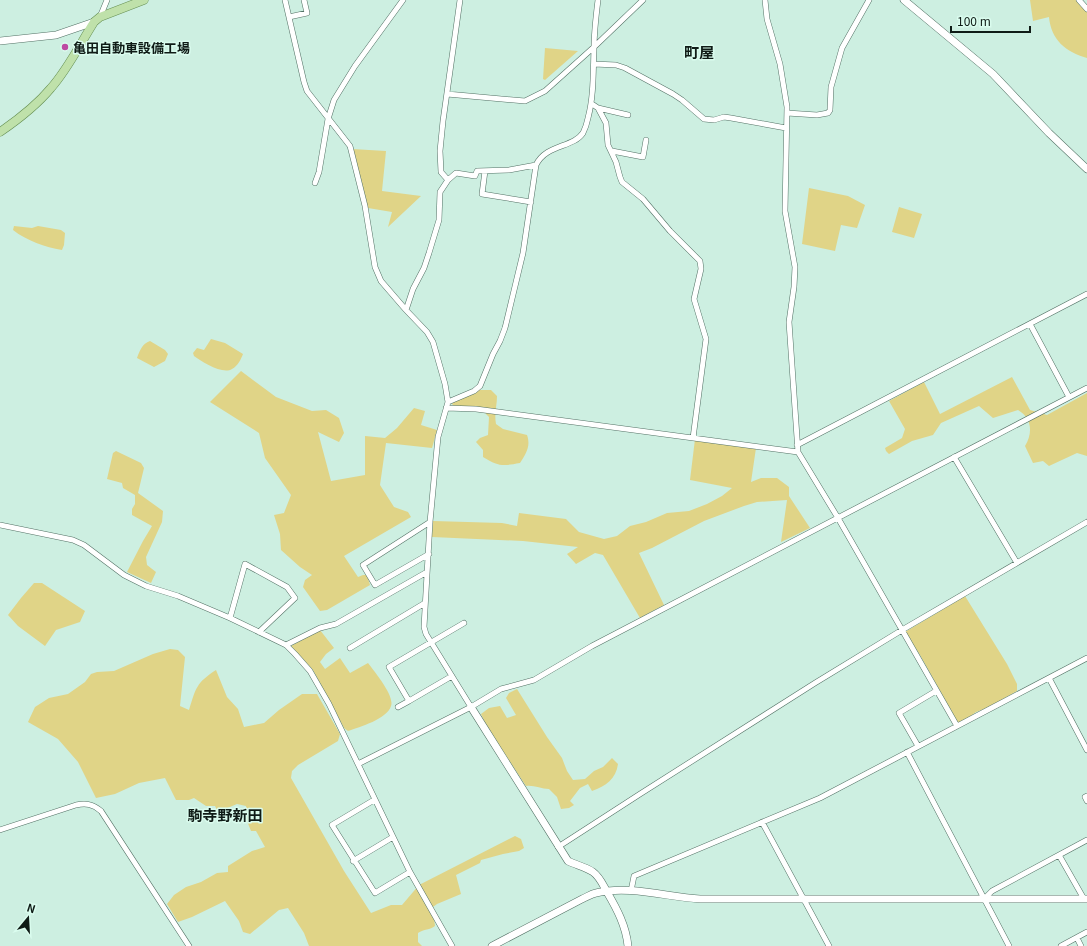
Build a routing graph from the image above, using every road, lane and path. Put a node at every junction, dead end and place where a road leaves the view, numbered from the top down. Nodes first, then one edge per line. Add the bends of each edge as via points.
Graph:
1 (107, 0) edge
2 (144, 0) edge
3 (285, 0) edge
4 (304, 0) edge
5 (403, 0) edge
6 (460, 0) edge
7 (598, 0) edge
8 (643, 0) edge
9 (765, 0) edge
10 (869, 0) edge
11 (904, 0) edge
12 (1079, 0) edge
13 (1087, 9) edge
14 (289, 17) junction
15 (97, 19) junction
16 (0, 41) edge
17 (594, 48) junction
18 (594, 64) junction
19 (447, 94) junction
20 (592, 104) junction
21 (598, 108) junction
22 (787, 113) junction
23 (628, 115) dead end
24 (328, 119) junction
25 (786, 128) junction
26 (0, 132) edge
27 (646, 140) dead end
28 (612, 151) junction
29 (536, 165) junction
30 (1087, 169) edge
31 (485, 171) junction
32 (448, 180) junction
33 (316, 183) dead end
34 (531, 202) junction
35 (1087, 294) edge
36 (406, 310) junction
37 (1030, 324) junction
38 (1087, 388) edge
39 (1069, 397) junction
40 (448, 402) junction
41 (446, 408) junction
42 (693, 438) junction
43 (797, 445) junction
44 (798, 452) junction
45 (954, 457) junction
46 (838, 518) junction
47 (430, 522) junction
48 (1087, 522) edge
49 (0, 525) edge
50 (429, 554) junction
51 (1017, 563) junction
52 (427, 572) junction
53 (425, 604) junction
54 (230, 618) junction
55 (464, 623) dead end
56 (902, 630) junction
57 (260, 632) junction
58 (431, 642) junction
59 (286, 645) junction
60 (350, 648) dead end
61 (1087, 658) edge
62 (452, 676) junction
63 (1050, 678) junction
64 (936, 691) junction
65 (409, 701) junction
66 (398, 707) dead end
67 (471, 707) junction
68 (957, 726) junction
69 (918, 746) junction
70 (1087, 750) edge
71 (907, 752) junction
72 (358, 764) junction
73 (1087, 796) edge
74 (374, 800) junction
75 (1087, 801) edge
76 (762, 822) junction
77 (0, 830) edge
78 (393, 837) junction
79 (1087, 840) edge
80 (558, 847) junction
81 (1059, 854) junction
82 (354, 860) junction
83 (410, 872) junction
84 (607, 891) junction
85 (628, 891) junction
86 (803, 898) junction
87 (984, 899) junction
88 (1085, 899) edge
89 (615, 904) junction
90 (1087, 932) edge
91 (1077, 938) junction
92 (189, 946) edge
93 (452, 946) edge
94 (492, 946) edge
95 (628, 946) edge
96 (829, 946) edge
97 (1009, 946) edge
98 (1061, 946) edge
99 (1081, 946) edge

1 - 15 street
2 - 15 main road
3 - 14 street
4 - 14 street via 307,13
5 - 24 street via 355,66 334,100
6 - 19 street
7 - 17 street
8 - 17 street
9 - 22 street via 767,19 780,64
10 - 22 street via 842,48 831,87 828,113
11 - 30 street via 993,74
12 - 13 street
14 - 24 street via 304,82 312,99
15 - 16 street via 56,35
15 - 26 main road via 52,87 37,104
17 - 18 street
17 - 19 street via 545,91 525,101
18 - 20 street
18 - 25 street via 625,68 673,94 704,119 724,117
19 - 32 street via 442,121 440,166 442,174
20 - 21 street
20 - 29 street via 583,133 542,156
21 - 23 street
21 - 28 street via 606,123 608,145
22 - 25 street
24 - 33 street
24 - 36 street via 350,146 381,280
25 - 43 street via 785,220 795,267 788,322
27 - 28 street via 643,157
28 - 42 street via 622,182 643,199 700,261 701,269 694,299 706,339
29 - 31 street
29 - 34 street
31 - 32 street via 477,171 475,176 456,173
31 - 34 street via 482,194
32 - 36 street via 440,192 439,220 429,253
34 - 40 street via 523,253 500,341 492,354 480,386
35 - 37 street
36 - 40 street via 433,342
37 - 39 street
37 - 43 street
38 - 39 street
39 - 45 street
40 - 41 street
41 - 42 street via 476,409
41 - 47 street via 438,437
42 - 44 street
43 - 44 street
44 - 46 street
45 - 46 street
45 - 51 street
46 - 56 street
46 - 67 street via 592,646 534,680 501,689
47 - 50 street
47 - 50 street via 363,565 375,585
48 - 51 street
49 - 54 street via 74,540 124,575
50 - 52 street
51 - 56 street
52 - 53 street
52 - 59 street via 336,624 320,628
53 - 58 street via 424,627
53 - 60 street
54 - 57 street
54 - 57 street via 245,564 287,587 295,598
55 - 58 street
56 - 64 street
56 - 80 street
57 - 59 street
58 - 62 street
58 - 65 street via 389,667
59 - 72 street via 310,671
61 - 63 street
62 - 65 street
62 - 67 street
63 - 68 street
63 - 70 street
64 - 68 street
64 - 69 street via 899,713
65 - 66 street
67 - 72 street
67 - 80 street
68 - 69 street
69 - 71 street
71 - 76 street via 820,798
71 - 87 street
72 - 74 street
73 - 75 street
74 - 78 street
74 - 82 street via 332,825
76 - 85 street via 634,876
76 - 86 street
77 - 92 street via 76,805 88,804 97,807
78 - 82 street
78 - 83 street
79 - 81 street
80 - 84 street via 568,861 598,876
81 - 87 street via 992,891
81 - 88 street
82 - 83 street via 375,893
83 - 93 street
84 - 85 street
84 - 89 street
84 - 94 street via 582,899
85 - 86 street via 700,899
85 - 89 street via 617,898
86 - 87 street
86 - 96 street
87 - 88 street
87 - 97 street
89 - 95 street via 625,929
90 - 91 street
91 - 98 street
91 - 99 street

